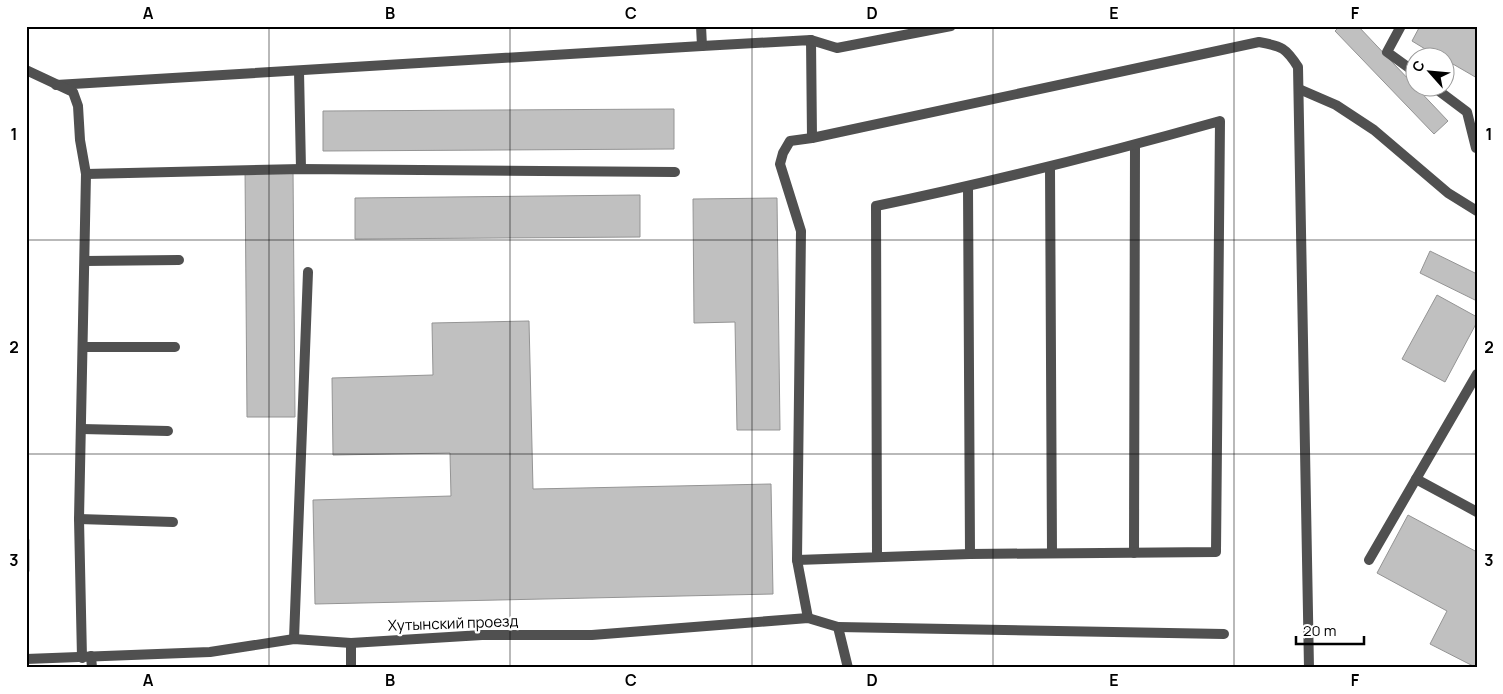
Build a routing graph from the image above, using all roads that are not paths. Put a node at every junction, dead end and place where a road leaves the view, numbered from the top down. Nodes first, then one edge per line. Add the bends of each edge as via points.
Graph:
1 (701, 26) edge
2 (951, 26) edge
3 (1401, 26) edge
4 (899, 31) edge
5 (811, 40) junction
6 (702, 46) junction
7 (1406, 66) edge
8 (26, 70) edge
9 (299, 71) junction
10 (55, 85) junction
11 (1299, 89) junction
12 (1448, 98) edge
13 (812, 138) junction
14 (1135, 145) junction
15 (1476, 148) edge
16 (1050, 167) junction
17 (301, 169) junction
18 (675, 172) dead end
19 (86, 174) junction
20 (968, 187) junction
21 (1477, 211) edge
22 (179, 260) dead end
23 (85, 261) junction
24 (308, 272) dead end
25 (84, 347) junction
26 (175, 347) dead end
27 (1477, 374) edge
28 (82, 429) junction
29 (168, 431) dead end
30 (1416, 480) junction
31 (1477, 512) edge
32 (79, 519) junction
33 (173, 522) dead end
34 (1134, 553) junction
35 (970, 554) junction
36 (1052, 554) junction
37 (877, 556) junction
38 (798, 560) junction
39 (1370, 560) dead end
40 (808, 618) junction
41 (838, 627) junction
42 (1224, 634) dead end
43 (294, 639) junction
44 (351, 643) junction
45 (86, 657) junction
46 (26, 659) edge
47 (92, 668) edge
48 (351, 668) edge
49 (848, 668) edge
50 (1309, 668) edge

1 - 6 street
2 - 4 street
3 - 7 street via 1387,52
4 - 5 street via 837,48
5 - 6 street
5 - 13 street
6 - 9 street
8 - 10 street
9 - 10 street
9 - 17 street
10 - 19 street via 73,92 78,106
11 - 13 street via 1298,67 1289,52 1276,45 1259,42
11 - 21 street via 1336,105 1374,130 1448,193
11 - 50 street
12 - 15 street via 1467,112
13 - 38 street via 790,141 782,153 780,164 801,231
14 - 16 street
14 - 34 street
14 - 34 street via 1220,121 1216,552
16 - 20 street
16 - 36 street
17 - 18 street
17 - 19 street
19 - 23 street
20 - 35 street
20 - 37 street via 876,206
22 - 23 street
23 - 25 street
24 - 43 street
25 - 26 street
25 - 28 street
27 - 30 street
28 - 29 street
28 - 32 street
30 - 31 street
30 - 39 street
32 - 33 street
32 - 45 street
34 - 36 street
35 - 36 street
35 - 37 street
37 - 38 street
38 - 40 street
40 - 41 street, Хутынский проезд
40 - 44 street, Хутынский проезд via 592,635 482,635
41 - 42 street, Хутынский проезд
41 - 49 street
43 - 44 street, Хутынский проезд
43 - 45 street, Хутынский проезд via 210,652
44 - 48 street
45 - 46 street, Хутынский проезд
45 - 47 street

